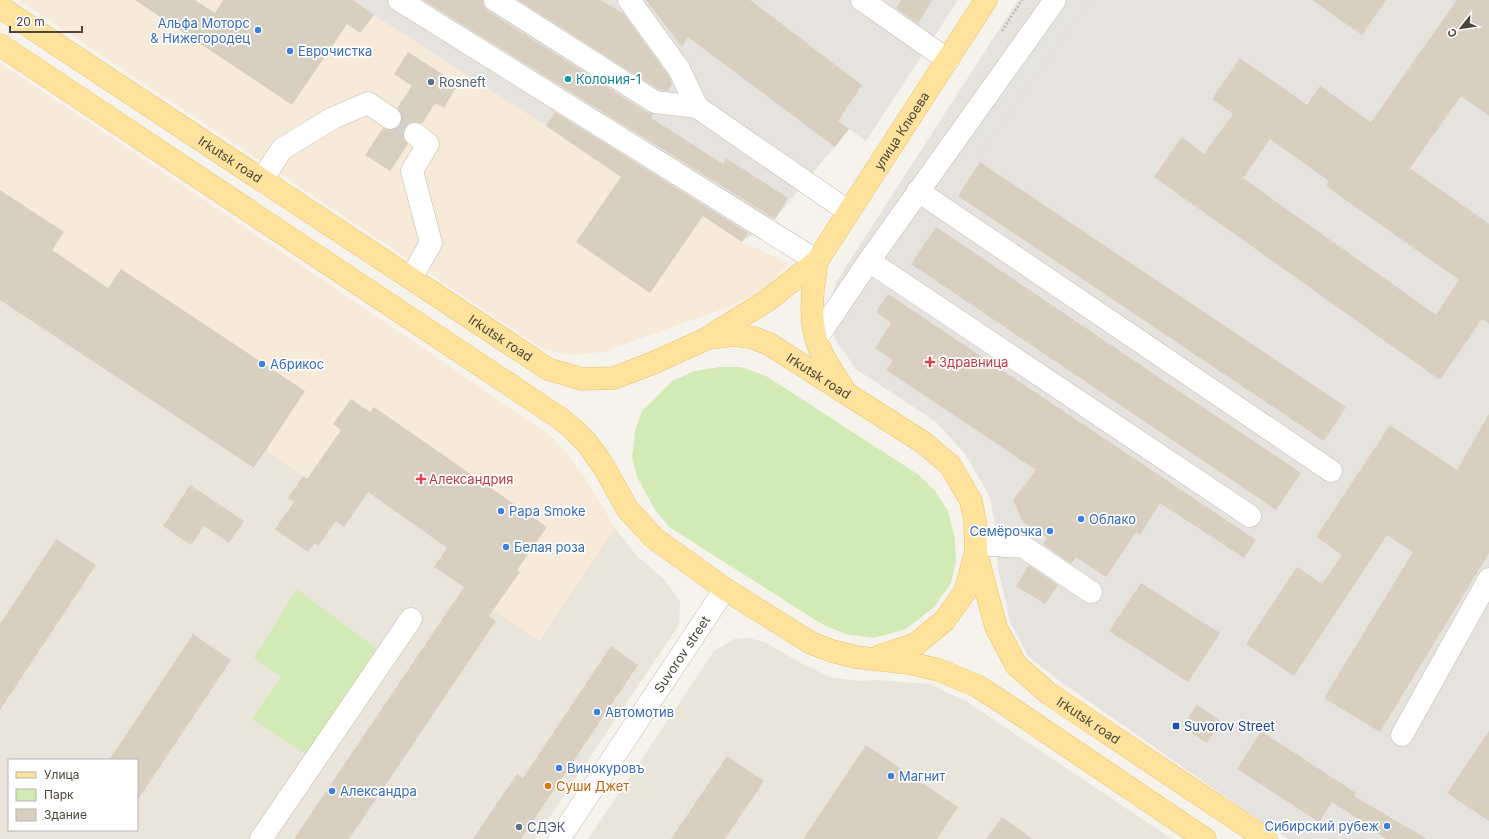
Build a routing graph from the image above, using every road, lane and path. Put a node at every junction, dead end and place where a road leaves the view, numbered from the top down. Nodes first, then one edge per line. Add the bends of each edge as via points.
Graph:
1 (399, 0) edge
2 (495, 0) edge
3 (629, 0) edge
4 (862, 0) edge
5 (986, 0) edge
6 (1055, 0) edge
7 (8, 6) edge
8 (0, 45) edge
9 (948, 60) junction
10 (697, 107) junction
11 (390, 118) tunnel mouth
12 (415, 134) tunnel mouth
13 (262, 180) junction
14 (918, 191) junction
15 (849, 212) junction
16 (817, 261) junction
17 (869, 261) junction
18 (411, 278) junction
19 (708, 338) junction
20 (816, 339) junction
21 (847, 394) junction
22 (1332, 471) dead end
23 (1250, 516) dead end
24 (976, 548) junction
25 (1489, 579) edge
26 (725, 589) junction
27 (1091, 592) dead end
28 (411, 619) dead end
29 (875, 658) junction
30 (1402, 735) dead end
31 (261, 839) edge
32 (559, 839) edge
33 (1205, 839) edge
34 (1266, 839) edge

1 - 16 street
2 - 10 street via 655,102
3 - 10 street via 679,69
4 - 9 street
5 - 9 main road, улица Клюева
6 - 14 street
7 - 13 main road, Irkutsk road
8 - 26 main road, Irkutsk road via 558,417 587,443 628,510 654,538
9 - 15 main road, улица Клюева
10 - 15 street
11 - 13 street via 368,103 333,118 282,149
12 - 18 street via 428,144 412,172 431,243
13 - 18 main road, Irkutsk road
14 - 17 street
14 - 22 street
15 - 16 main road, улица Клюева
16 - 19 main road, улица Клюева via 768,300
16 - 20 main road, улица Клюева via 812,305
17 - 20 street
17 - 23 street
18 - 19 main road, Irkutsk road via 548,369 582,379 614,378
19 - 21 main road, Irkutsk road via 734,335 754,338 769,344
20 - 21 main road, улица Клюева via 822,354
21 - 24 main road, Irkutsk road via 924,444 950,465 971,501
24 - 27 street via 1024,547
24 - 29 main road, Irkutsk road via 965,592 944,621 916,644
24 - 34 main road, Irkutsk road via 996,627 1016,665 1048,693
25 - 30 street
26 - 29 main road, Irkutsk road via 811,643 838,653
26 - 32 street, Suvorov street
28 - 31 street
29 - 33 main road, Irkutsk road via 939,670 977,686

